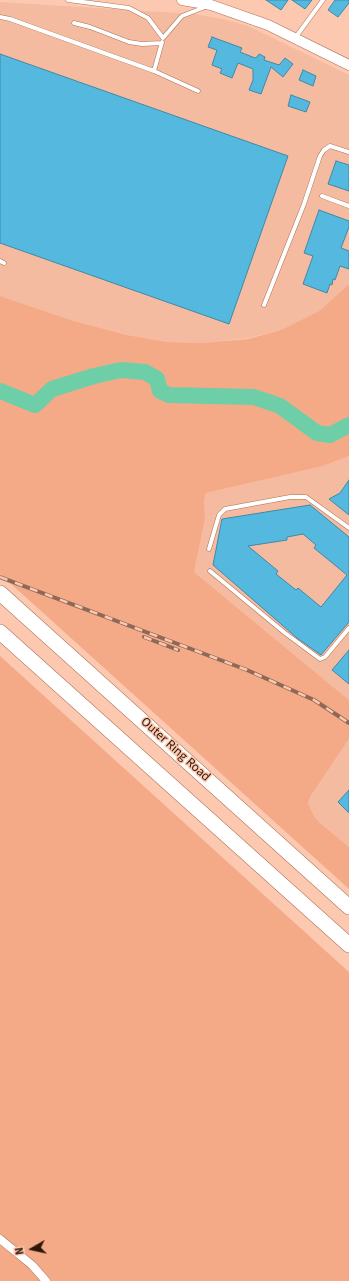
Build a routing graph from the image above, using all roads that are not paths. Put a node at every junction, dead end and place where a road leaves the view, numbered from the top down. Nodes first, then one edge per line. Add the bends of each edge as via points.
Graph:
1 (68, 0) edge
2 (182, 0) edge
3 (323, 0) edge
4 (211, 5) junction
5 (0, 17) edge
6 (74, 23) dead end
7 (295, 38) junction
8 (163, 40) junction
9 (349, 65) edge
10 (154, 71) junction
11 (198, 90) dead end
12 (349, 152) edge
13 (322, 196) dead end
14 (349, 206) edge
15 (264, 305) dead end
16 (349, 528) edge
17 (209, 549) dead end
18 (210, 571) dead end
19 (0, 593) edge
20 (349, 628) edge
21 (0, 632) edge
22 (349, 907) edge
23 (349, 945) edge
24 (0, 1239) edge
25 (46, 1281) edge

1 - 8 lane via 134,10 148,18
2 - 4 street
3 - 7 lane
4 - 7 street via 268,25
4 - 8 lane via 182,16
5 - 10 lane
6 - 8 lane via 129,42 148,44
7 - 9 street
8 - 10 lane
10 - 11 lane
12 - 15 lane via 330,146 320,156
13 - 14 lane
16 - 17 lane via 306,497 290,496 225,509 219,515
18 - 20 lane via 320,659 325,657
19 - 22 highway, Outer Ring Road
21 - 23 highway
24 - 25 street via 32,1265

